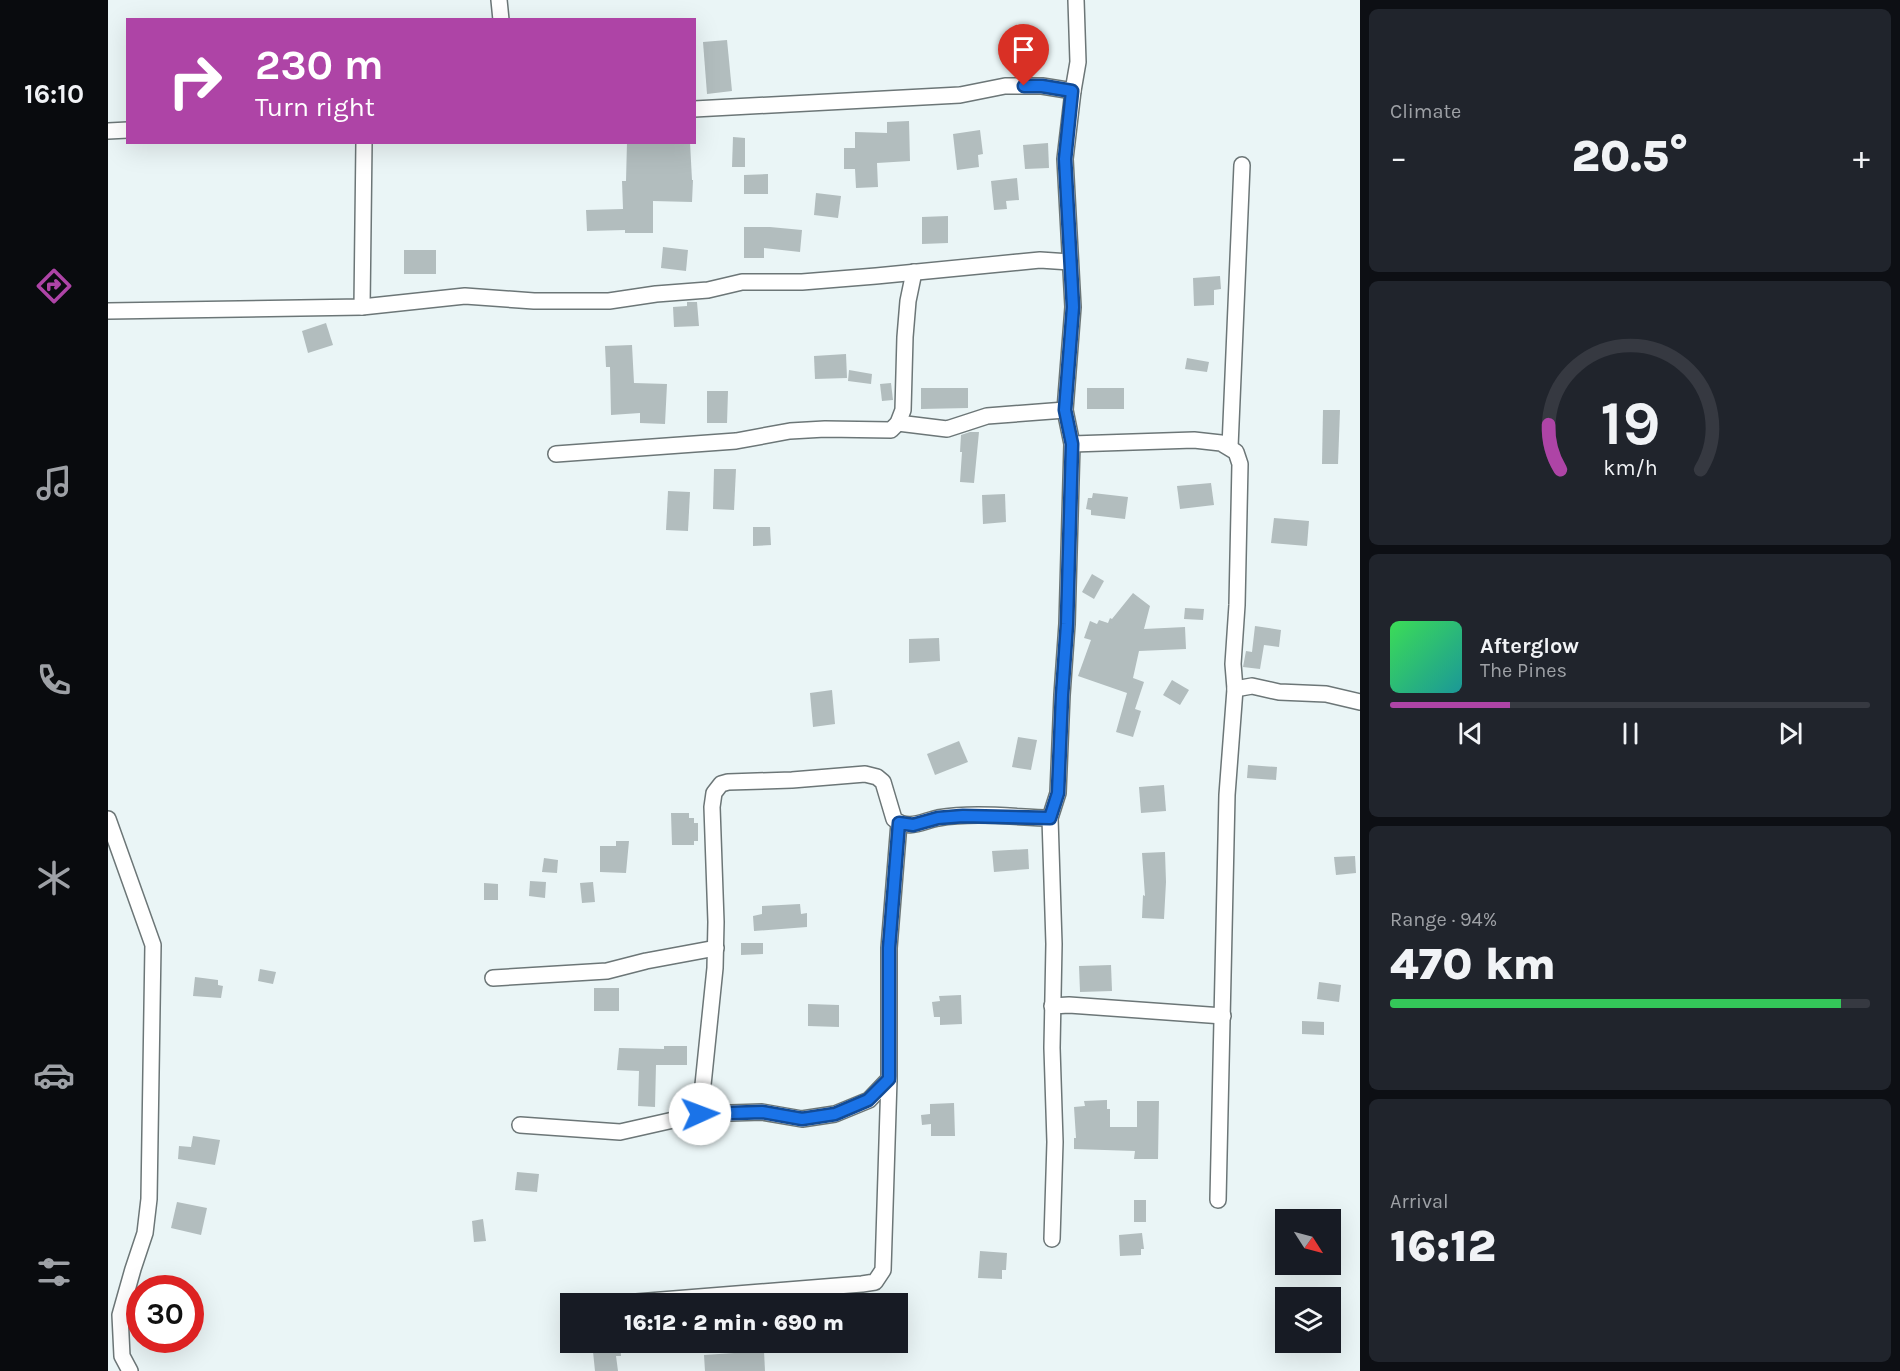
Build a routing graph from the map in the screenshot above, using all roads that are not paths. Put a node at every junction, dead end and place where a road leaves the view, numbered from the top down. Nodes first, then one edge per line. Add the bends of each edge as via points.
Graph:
1 (499, 0) edge
2 (1076, 0) edge
3 (501, 18) edge
4 (1072, 91) junction
5 (696, 109) edge
6 (126, 130) edge
7 (108, 131) edge
8 (364, 144) edge
9 (1242, 165) dead end
10 (1070, 262) junction
11 (914, 272) junction
12 (362, 307) junction
13 (108, 311) edge
14 (1065, 410) junction
15 (898, 423) junction
16 (1072, 444) junction
17 (1230, 447) junction
18 (556, 454) dead end
19 (1235, 689) junction
20 (1360, 702) edge
21 (1050, 818) junction
22 (108, 819) edge
23 (899, 823) junction
24 (716, 948) junction
25 (493, 978) dead end
26 (1052, 1006) junction
27 (1223, 1016) junction
28 (889, 1079) junction
29 (700, 1114) junction
30 (520, 1125) dead end
31 (1218, 1200) dead end
32 (1052, 1239) dead end
33 (743, 1293) edge
34 (128, 1370) edge

1 - 3 street
2 - 4 street via 1078,62
4 - 5 street via 1005,86 960,95
4 - 10 street via 1065,159
6 - 7 street
8 - 12 street
9 - 17 street
10 - 11 street via 1040,260
10 - 14 street via 1073,307
11 - 12 street via 802,282 742,282 708,290 609,301 465,296
11 - 15 street via 906,319 903,410
12 - 13 street
14 - 15 street via 987,416 947,429
14 - 16 street
15 - 18 street via 891,430 790,431 736,441
16 - 17 street via 1194,440
16 - 21 street via 1058,793
17 - 19 street via 1240,464
19 - 20 street via 1326,694
19 - 27 street via 1227,795
21 - 23 street via 963,816 913,825
21 - 26 street
22 - 34 street via 153,945 145,1233 120,1315 122,1356
23 - 24 street via 894,819 883,782 865,774 721,784 714,793 712,807
23 - 28 street via 889,948
24 - 25 street via 607,971
24 - 29 street
26 - 27 street
26 - 32 street
27 - 31 street
28 - 29 street via 868,1100 835,1114 802,1119 762,1112
28 - 33 street via 883,1270 875,1282
29 - 30 street via 621,1132

